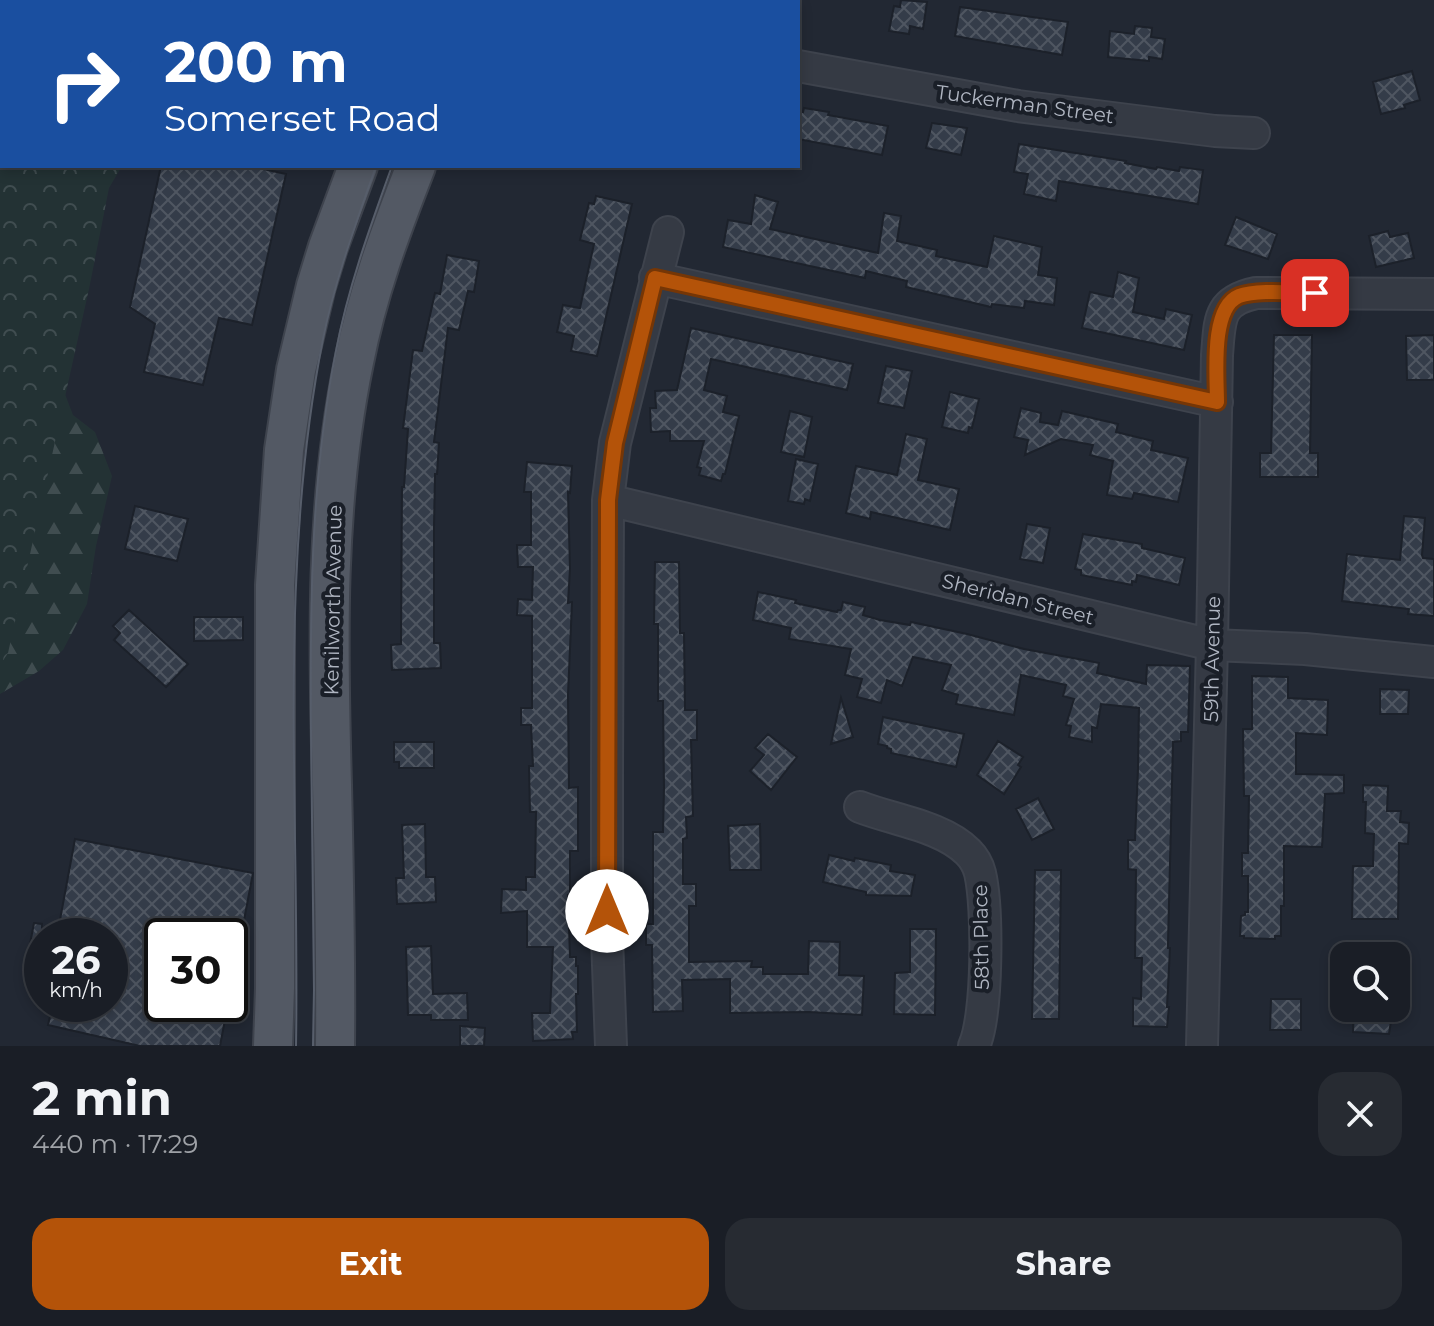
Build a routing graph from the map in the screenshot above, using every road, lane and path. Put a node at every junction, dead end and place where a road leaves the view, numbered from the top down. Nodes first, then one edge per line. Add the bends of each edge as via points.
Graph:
1 (800, 66) edge
2 (1254, 133) dead end
3 (357, 168) edge
4 (415, 168) edge
5 (668, 232) dead end
6 (655, 278) junction
7 (1434, 294) edge
8 (1217, 402) junction
9 (608, 500) junction
10 (1212, 645) junction
11 (1434, 662) edge
12 (860, 807) dead end
13 (273, 1046) edge
14 (335, 1046) edge
15 (611, 1046) edge
16 (974, 1046) edge
17 (1202, 1046) edge

1 - 2 street, Tuckerman Street via 1018,106
3 - 13 main road via 316,286 284,450 275,585
4 - 14 main road, Kenilworth Avenue via 362,322 347,398 331,545
5 - 6 street
6 - 8 street
6 - 9 street via 615,443
7 - 8 street, 59th Avenue via 1239,296 1223,312 1219,326
8 - 10 street, 59th Avenue
9 - 10 street, Sheridan Street
9 - 15 street
10 - 11 street, Sheridan Street
10 - 17 street, 59th Avenue
12 - 16 street, 58th Place via 943,836 974,860 985,933 981,1018

